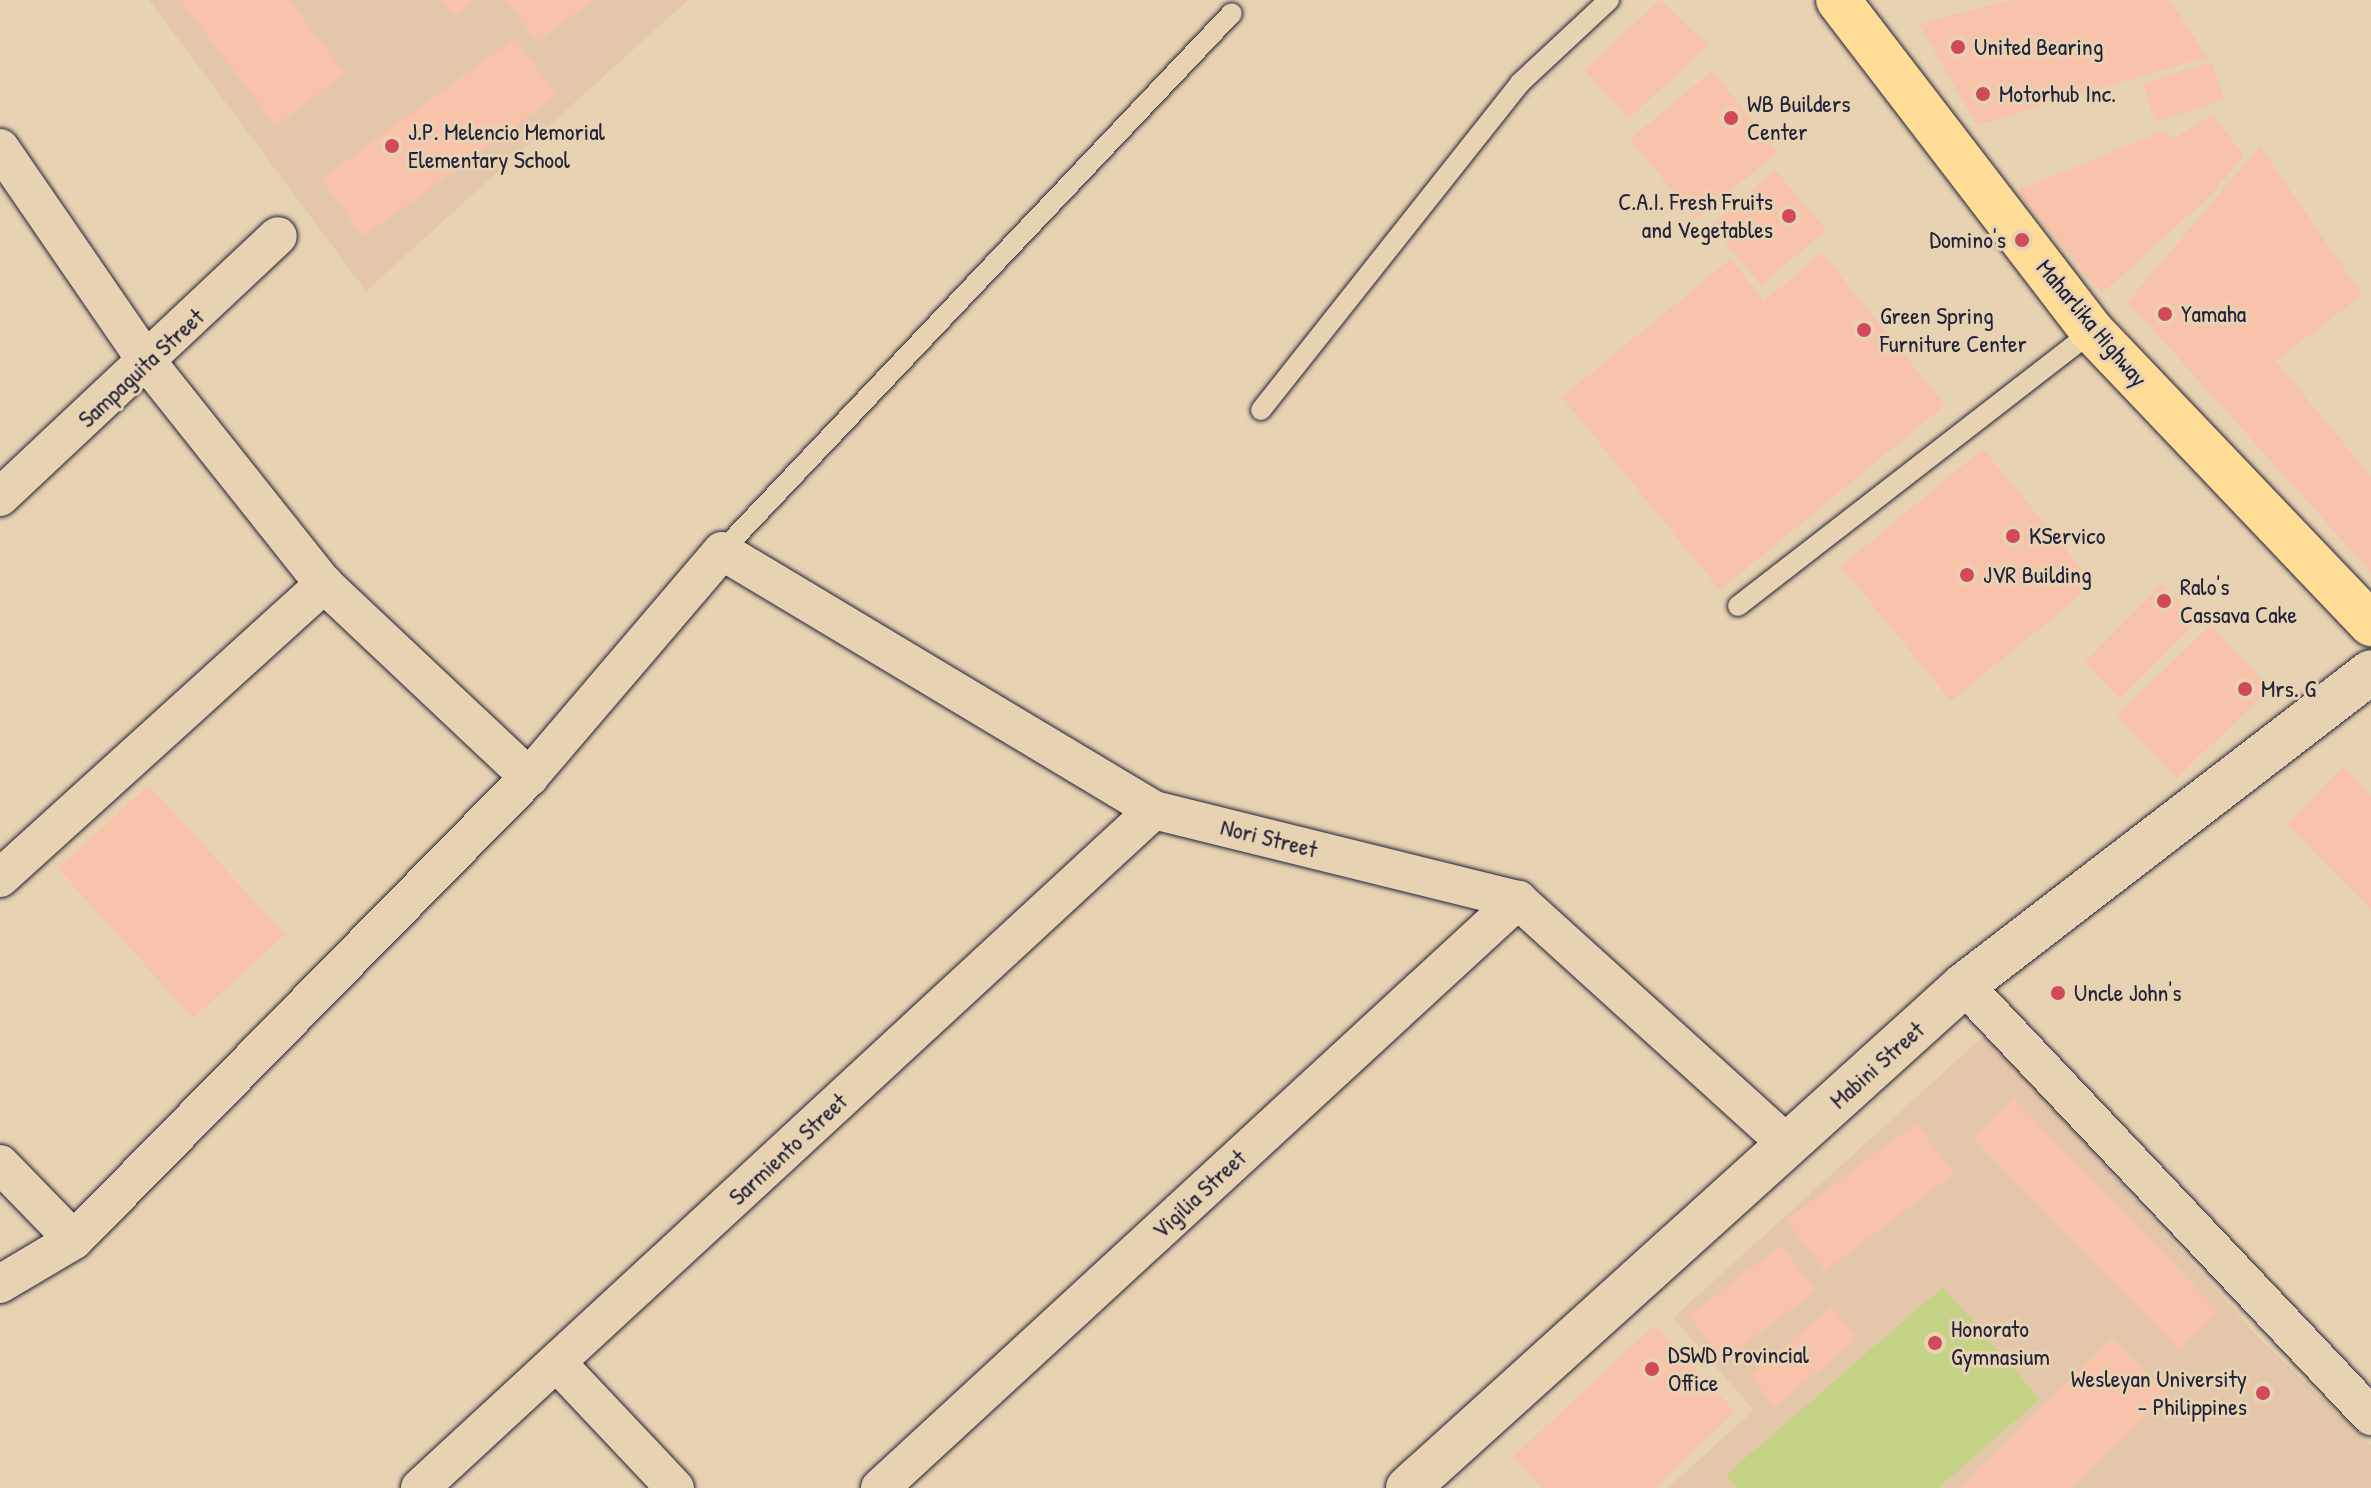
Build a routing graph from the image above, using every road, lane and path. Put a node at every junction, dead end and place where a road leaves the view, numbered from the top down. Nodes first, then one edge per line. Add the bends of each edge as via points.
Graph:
1 (1609, 0) edge
2 (1838, 0) edge
3 (1232, 13) dead end
4 (0, 148) edge
5 (278, 236) dead end
6 (2092, 331) junction
7 (148, 363) junction
8 (1261, 410) dead end
9 (0, 497) edge
10 (722, 551) junction
11 (324, 584) junction
12 (1738, 606) dead end
13 (2371, 624) edge
14 (2371, 672) edge
15 (529, 777) junction
16 (1154, 810) junction
17 (0, 878) edge
18 (1518, 900) junction
19 (1964, 985) junction
20 (1789, 1146) junction
21 (0, 1164) edge
22 (74, 1240) junction
23 (0, 1284) edge
24 (557, 1363) junction
25 (2371, 1416) edge
26 (420, 1488) edge
27 (675, 1488) edge
28 (880, 1488) edge
29 (1408, 1488) edge

1 - 8 lane via 1520,83
2 - 6 main road, Maharlika Highway
3 - 10 lane
4 - 7 street
5 - 7 street, Sampaguita Street
6 - 12 lane
6 - 13 main road, Maharlika Highway
7 - 9 street, Sampaguita Street
7 - 11 street
10 - 15 street
10 - 16 street, Nori Street
11 - 15 street
11 - 17 street
14 - 19 main road, Mabini Street
15 - 22 street
16 - 18 street, Nori Street
16 - 24 street, Sarmiento Street
18 - 20 street, Nori Street
18 - 28 street, Vigilia Street
19 - 20 main road, Mabini Street
19 - 25 street
20 - 29 main road, Mabini Street
21 - 22 street
22 - 23 street
24 - 26 street, Sarmiento Street
24 - 27 street

